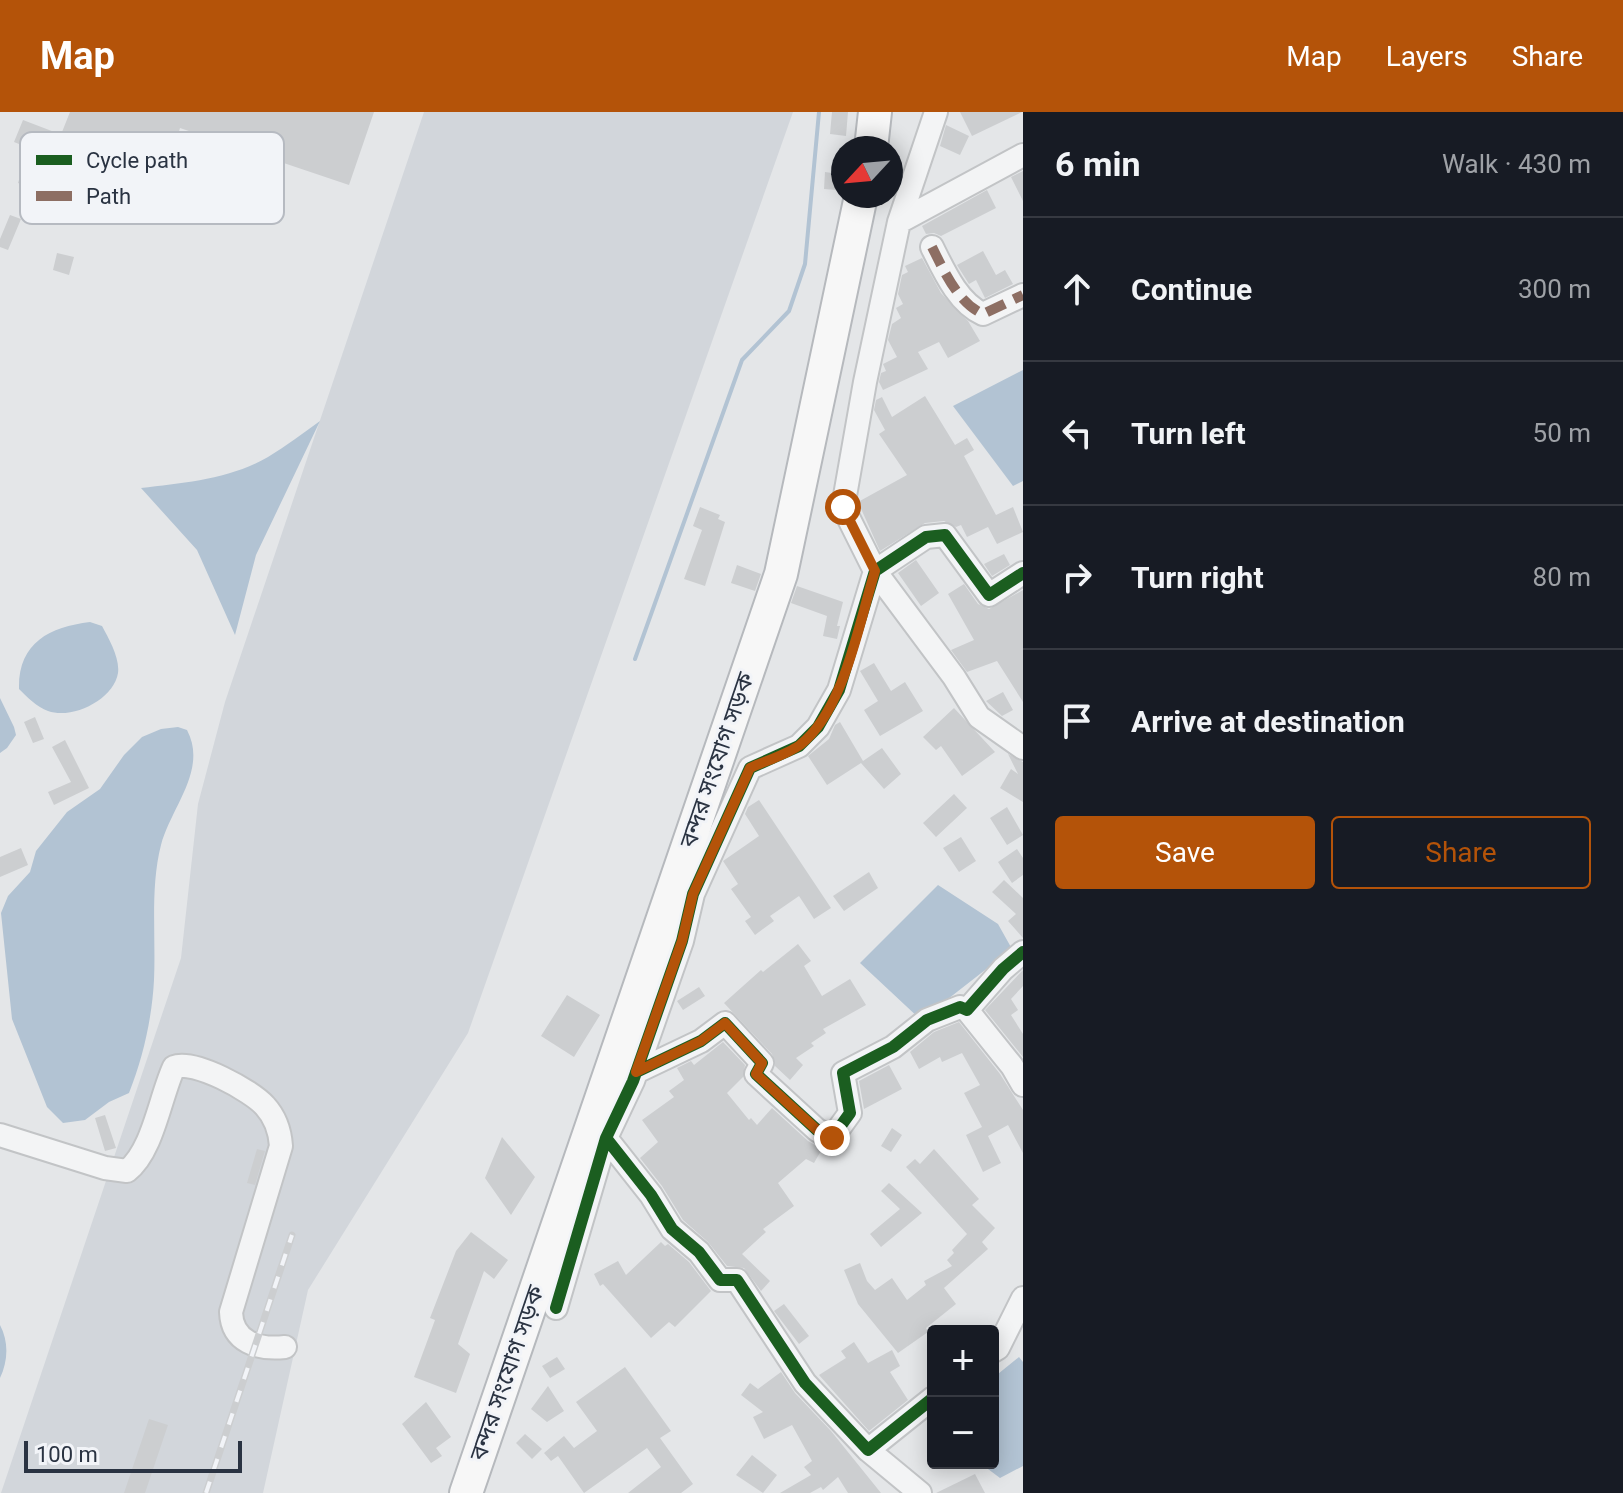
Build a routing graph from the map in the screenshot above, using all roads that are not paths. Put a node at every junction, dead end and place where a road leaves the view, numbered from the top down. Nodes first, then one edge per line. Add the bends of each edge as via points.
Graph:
1 (875, 112) edge
2 (936, 112) edge
3 (872, 136) edge
4 (1023, 155) edge
5 (858, 208) edge
6 (899, 222) junction
7 (932, 247) dead end
8 (1023, 295) edge
9 (875, 571) junction
10 (1023, 573) edge
11 (1023, 748) edge
12 (1023, 952) edge
13 (967, 1010) junction
14 (636, 1072) junction
15 (1023, 1085) edge
16 (0, 1135) edge
17 (606, 1138) junction
18 (1023, 1298) edge
19 (556, 1308) dead end
20 (999, 1346) edge
21 (285, 1347) dead end
22 (927, 1403) edge
23 (868, 1450) junction
24 (466, 1493) edge
25 (920, 1493) edge

1 - 3 highway
2 - 6 street
4 - 6 street
5 - 24 highway, বন্দর সংযোগ সড়ক via 781,574
6 - 9 street via 843,507
7 - 8 street via 972,309 983,314
9 - 10 street via 926,537 945,535 989,595
9 - 11 street via 979,717
9 - 14 street via 839,690 818,727 799,746 750,768 693,894
12 - 13 street
13 - 14 street via 960,1007 927,1020 893,1047 843,1073 850,1113 832,1138 756,1074 762,1063 725,1023 701,1041
13 - 15 street
14 - 17 street
16 - 21 street via 127,1171 148,1142 174,1067 203,1070 254,1095 280,1130 281,1146 231,1326 244,1341
17 - 19 street
17 - 23 street via 672,1229 720,1280 737,1280 805,1383
18 - 20 street
22 - 23 street
23 - 25 street

